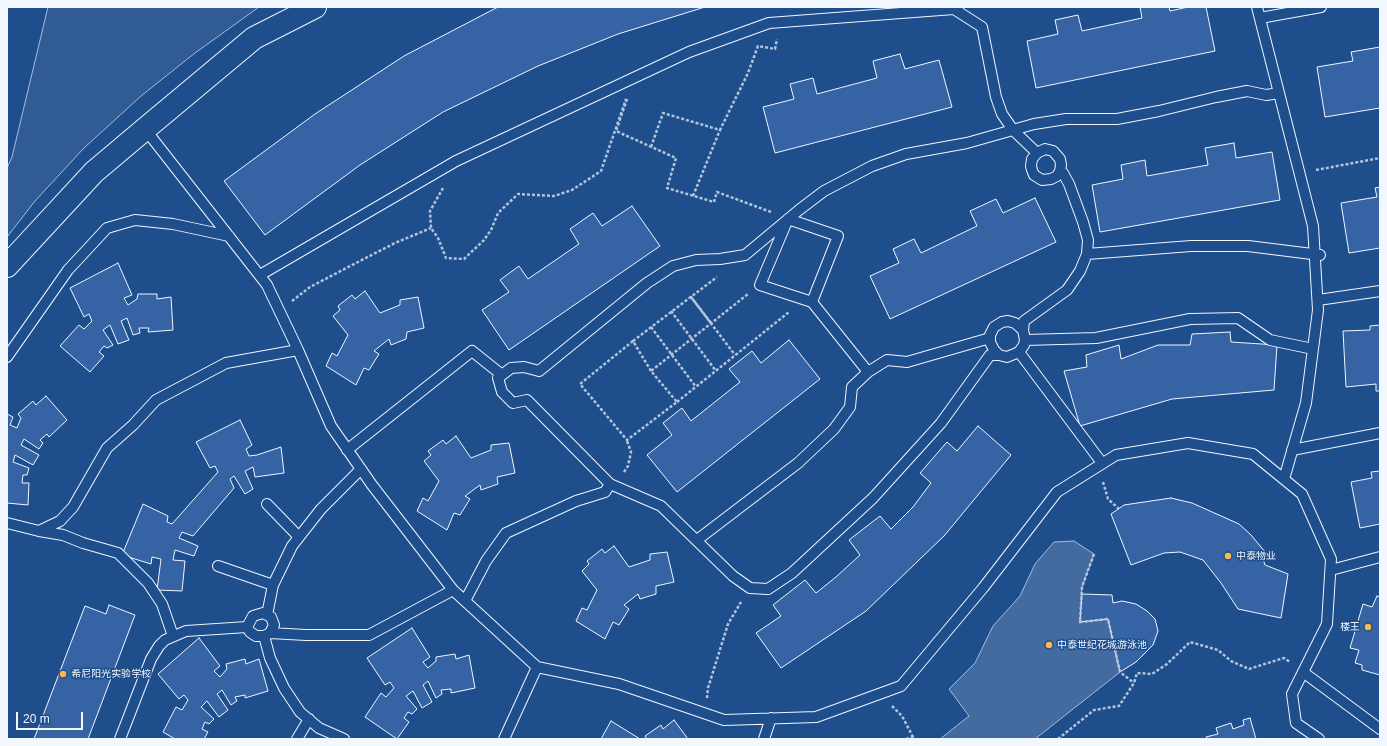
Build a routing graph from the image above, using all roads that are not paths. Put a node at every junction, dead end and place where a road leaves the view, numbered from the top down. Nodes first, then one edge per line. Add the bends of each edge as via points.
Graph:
1 (315, 7) edge
2 (1257, 7) edge
3 (1321, 7) edge
4 (956, 8) edge
5 (1260, 18) junction
6 (1280, 93) junction
7 (144, 129) junction
8 (1013, 130) junction
9 (1037, 153) junction
10 (1060, 171) junction
11 (788, 219) junction
12 (229, 236) junction
13 (1087, 254) junction
14 (1317, 255) junction
15 (7, 266) edge
16 (260, 275) junction
17 (1380, 291) edge
18 (1318, 300) junction
19 (808, 301) junction
20 (1021, 325) junction
21 (1025, 340) junction
22 (993, 348) junction
23 (1313, 349) junction
24 (298, 350) junction
25 (1020, 352) junction
26 (7, 357) edge
27 (868, 372) junction
28 (502, 375) junction
29 (1380, 433) edge
30 (347, 450) junction
31 (1292, 450) junction
32 (1102, 463) junction
33 (361, 469) junction
34 (1284, 479) junction
35 (610, 484) junction
36 (267, 504) dead end
37 (7, 523) edge
38 (39, 531) junction
39 (299, 537) junction
40 (697, 540) junction
41 (1380, 557) edge
42 (218, 566) dead end
43 (1331, 570) junction
44 (273, 585) junction
45 (453, 590) junction
46 (465, 601) junction
47 (267, 615) junction
48 (247, 627) junction
49 (267, 634) junction
50 (173, 636) junction
51 (537, 667) junction
52 (1303, 672) junction
53 (771, 718) junction
54 (309, 719) junction
55 (1380, 729) edge
56 (120, 739) edge
57 (297, 739) edge
58 (344, 739) edge
59 (504, 739) edge
60 (764, 739) edge
61 (1319, 739) edge

1 - 7 main road via 254,38
2 - 5 lane
3 - 5 lane
4 - 8 lane via 982,27 996,97 1002,114
4 - 16 lane via 769,23 689,52 456,161
5 - 6 lane
6 - 8 lane via 1266,95 1247,91 1117,119 1066,119
6 - 14 lane via 1313,226
7 - 12 lane
7 - 15 main road via 94,172
8 - 9 lane
8 - 11 lane via 967,143 906,154 872,166 824,191
9 - 10 lane via 1045,149 1053,150 1061,162
9 - 10 lane via 1032,159 1031,166 1038,178 1051,179
10 - 13 lane via 1069,184 1083,222 1088,240
11 - 19 lane via 760,285
11 - 19 lane via 838,236
11 - 28 lane via 745,255 696,260 673,266 647,283 538,371 524,367 511,368
12 - 16 lane
12 - 26 lane via 173,224 135,220 107,228 68,270
13 - 14 lane via 1191,246 1248,246
13 - 20 lane via 1080,271 1066,290
14 - 18 lane
16 - 24 lane
17 - 18 lane
18 - 23 lane
19 - 27 lane
20 - 21 lane
20 - 22 lane via 1008,321 998,324 992,331
21 - 23 lane via 1096,338 1190,319 1238,318 1270,340
21 - 25 lane
22 - 25 lane via 1007,357
22 - 27 lane via 907,362 887,360
22 - 40 lane via 941,423 873,498 792,573 768,589 750,588
23 - 31 lane via 1306,402
24 - 30 lane via 331,426
24 - 38 lane via 226,363 156,400 107,448 72,507 60,521
25 - 32 lane
27 - 40 lane via 852,387 850,406 834,429 798,463
28 - 30 lane via 472,351
28 - 35 lane via 498,378 502,392 513,403 527,400
29 - 31 lane
30 - 33 lane
31 - 34 lane
32 - 34 lane via 1116,455 1188,443 1253,454
32 - 53 lane via 1057,492 983,588 901,686 816,717
33 - 39 lane
33 - 45 lane
34 - 43 lane via 1302,494 1331,559
35 - 40 lane via 661,506
35 - 46 lane via 605,492 576,501 506,533 486,561
36 - 39 lane
37 - 38 lane
38 - 50 lane via 63,535 118,553 148,583 162,604
39 - 44 lane
41 - 43 lane
42 - 44 lane
43 - 52 lane via 1327,624
44 - 47 lane
45 - 46 lane
45 - 49 lane via 369,635
46 - 51 lane
47 - 48 lane via 263,613 253,616
47 - 49 lane via 271,617 274,625
48 - 49 lane via 256,636
48 - 50 lane via 197,629
49 - 54 lane via 270,658 284,688 300,712
50 - 56 lane via 165,640 154,652
51 - 53 lane via 618,684 724,720
51 - 59 lane
52 - 55 lane
52 - 61 lane via 1292,694 1296,722
53 - 60 lane
54 - 57 lane
54 - 58 lane via 319,728

